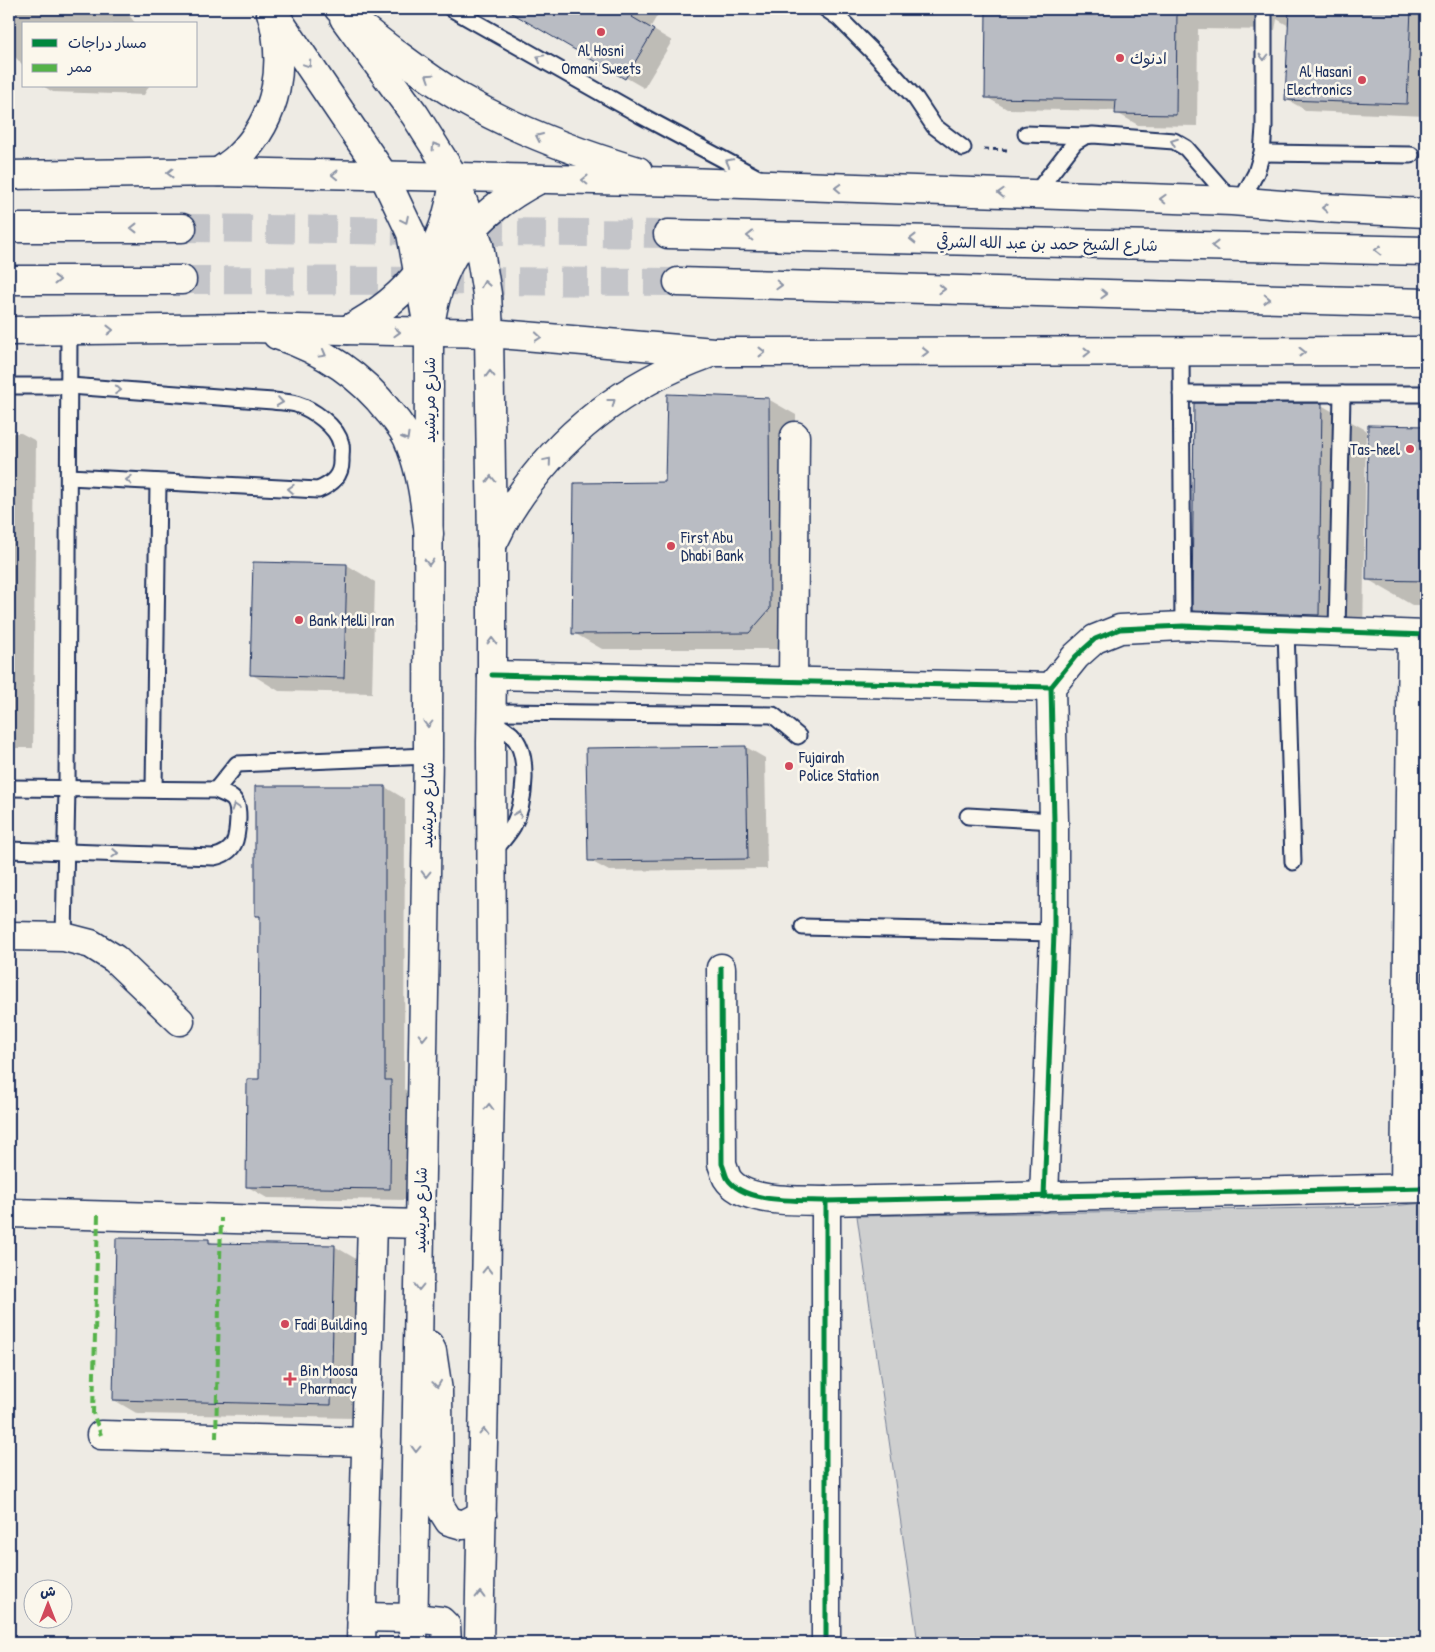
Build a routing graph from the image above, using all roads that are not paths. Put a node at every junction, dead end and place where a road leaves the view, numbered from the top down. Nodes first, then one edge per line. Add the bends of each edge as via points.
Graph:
1 (270, 9) edge
2 (338, 9) edge
3 (452, 9) edge
4 (826, 9) edge
5 (1264, 9) edge
6 (1026, 134) road end
7 (1085, 136) junction
8 (963, 148) road end
9 (1262, 153) junction
10 (1411, 155) dead end
11 (219, 172) junction
12 (9, 174) edge
13 (384, 176) junction
14 (454, 177) junction
15 (540, 179) junction
16 (686, 182) junction
17 (772, 186) junction
18 (1035, 194) junction
19 (1236, 201) junction
20 (1426, 213) edge
21 (9, 228) edge
22 (182, 228) tunnel mouth
23 (472, 228) junction
24 (668, 234) tunnel mouth
25 (1426, 251) edge
26 (419, 273) junction
27 (9, 280) edge
28 (182, 280) tunnel mouth
29 (678, 282) tunnel mouth
30 (1426, 303) edge
31 (244, 328) junction
32 (69, 330) junction
33 (347, 330) junction
34 (9, 331) edge
35 (429, 332) junction
36 (489, 333) junction
37 (1426, 351) edge
38 (714, 352) junction
39 (1181, 352) junction
40 (9, 386) edge
41 (70, 386) junction
42 (1181, 394) junction
43 (1342, 394) junction
44 (1426, 394) edge
45 (795, 436) dead end
46 (69, 477) junction
47 (158, 482) junction
48 (429, 534) junction
49 (492, 545) junction
50 (1183, 626) junction
51 (1286, 629) junction
52 (1337, 631) junction
53 (1419, 635) edge
54 (492, 675) junction
55 (793, 682) junction
56 (1051, 687) junction
57 (491, 725) junction
58 (798, 736) dead end
59 (428, 756) junction
60 (1418, 781) edge
61 (9, 788) edge
62 (67, 788) junction
63 (154, 789) junction
64 (216, 790) junction
65 (968, 816) dead end
66 (1054, 821) junction
67 (9, 850) edge
68 (66, 851) junction
69 (1293, 862) dead end
70 (803, 927) dead end
71 (1054, 933) junction
72 (9, 936) edge
73 (64, 937) junction
74 (721, 968) dead end
75 (180, 1021) dead end
76 (1415, 1188) edge
77 (1044, 1197) junction
78 (826, 1201) junction
79 (9, 1213) edge
80 (372, 1222) junction
81 (420, 1224) junction
82 (418, 1320) junction
83 (101, 1434) dead end
84 (367, 1442) junction
85 (482, 1514) junction
86 (361, 1617) junction
87 (413, 1630) edge
88 (360, 1643) edge
89 (447, 1643) edge
90 (479, 1643) edge
91 (826, 1643) edge

1 - 11 main road via 279,52 274,98 252,140
1 -> 13 main road, شارع مريشيد
14 -> 2 main road via 415,115
16 -> 2 main road via 593,158 505,122 422,73
17 -> 3 lane
4 - 8 lane via 876,55 916,99 934,126
5 -> 9 lane
6 - 7 lane
7 - 18 lane via 1075,142
19 -> 7 lane via 1186,148 1174,141
9 - 10 lane
9 - 19 lane via 1256,173
11 -> 12 main road
13 -> 11 main road
13 - 14 main road
13 -> 26 main road, شارع مريشيد via 411,234
14 - 15 main road
14 - 23 main road
14 - 26 main road via 447,218
16 -> 15 main road
15 - 23 main road via 492,208
16 - 17 main road
18 -> 17 main road
19 -> 18 main road
20 -> 19 main road
22 -> 21 main road
23 - 35 main road via 442,277
36 -> 23 main road via 487,294 479,245
25 -> 24 main road, شارع الشيخ حمد بن عبد الله الشرقي
26 - 33 main road via 386,306
26 - 35 main road, شارع مريشيد
27 -> 28 main road
29 -> 30 main road
32 -> 31 main road
31 - 33 main road
31 -> 48 main road via 270,333 319,352 342,366 378,397 411,445 420,473
32 - 34 main road
32 - 41 lane
33 -> 35 main road
35 - 36 main road
35 - 48 main road, شارع مريشيد
36 -> 38 main road
49 -> 36 main road
39 -> 37 main road
38 -> 39 main road
49 -> 38 main road via 532,480 575,433 613,401 645,381 678,364
39 - 42 lane
40 - 41 lane
41 - 46 lane
41 -> 47 lane via 297,404 317,414 333,428 341,442 342,464 338,476 330,485 318,490
42 - 43 lane
42 - 50 lane
43 - 44 lane
43 - 52 lane
45 - 55 main road
47 -> 46 lane
46 - 62 lane
47 - 63 lane
48 -> 59 main road, شارع مريشيد
54 -> 49 main road
50 - 51 main road
50 - 56 main road via 1120,629 1095,640 1076,656
51 - 52 main road
51 - 69 lane
52 - 53 main road
53 - 60 main road
54 - 55 main road
54 - 57 main road
55 - 56 main road
56 - 66 main road
57 - 58 lane via 773,715
85 -> 57 main road via 491,1000
59 - 64 lane via 237,764
59 -> 81 main road, شارع مريشيد
60 - 76 main road
61 - 62 lane
62 - 63 lane
62 - 68 lane
63 - 64 lane
68 -> 64 lane via 222,855 235,842 238,812 233,799
65 - 66 lane
66 - 71 main road
67 - 68 lane
68 - 73 lane
70 - 71 lane
71 - 77 main road
72 - 73 main road
73 - 75 main road via 91,944 115,959
74 - 78 main road via 722,1164 728,1179 740,1191 761,1198
76 - 77 main road
77 - 78 main road
78 - 91 main road
79 - 80 main road
80 - 81 main road
80 - 84 main road
81 -> 82 main road, شارع مريشيد
82 -> 85 main road via 432,1352 438,1391 439,1505 449,1521 463,1525
82 -> 87 main road, شارع مريشيد
83 - 84 main road
84 - 86 main road
90 -> 85 main road
86 - 87 main road
86 - 88 main road
87 - 89 main road via 430,1619 441,1621 446,1626

